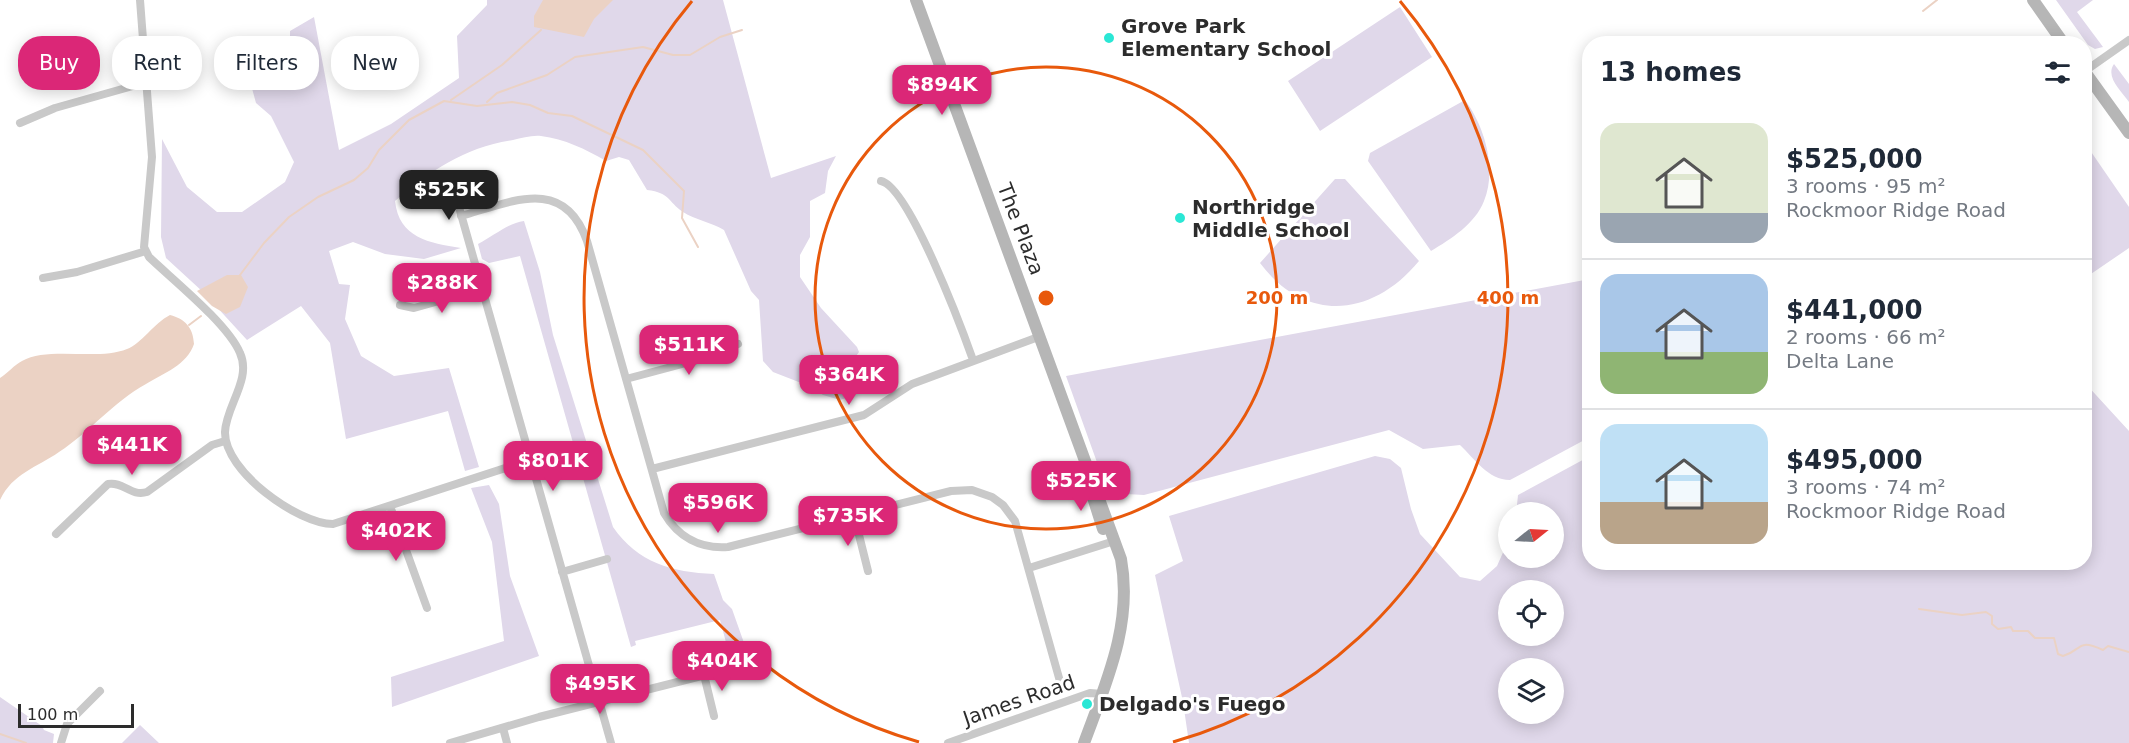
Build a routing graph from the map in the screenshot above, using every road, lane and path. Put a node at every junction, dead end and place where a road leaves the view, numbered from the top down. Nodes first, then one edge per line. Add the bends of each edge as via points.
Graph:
1 (140, 0) edge
2 (916, 0) edge
3 (2033, 0) edge
4 (143, 36) edge
5 (2058, 36) edge
6 (2129, 40) edge
7 (2092, 67) edge
8 (2092, 82) edge
9 (119, 90) edge
10 (148, 90) edge
11 (20, 123) dead end
12 (2129, 133) edge
13 (882, 180) dead end
14 (453, 186) dead end
15 (461, 216) junction
16 (146, 251) junction
17 (43, 278) dead end
18 (482, 288) junction
19 (400, 305) dead end
20 (1041, 336) junction
21 (738, 344) dead end
22 (974, 360) junction
23 (626, 380) junction
24 (225, 441) junction
25 (530, 460) junction
26 (652, 469) junction
27 (1088, 472) junction
28 (390, 506) junction
29 (854, 515) junction
30 (56, 534) dead end
31 (1108, 543) junction
32 (607, 559) dead end
33 (1029, 568) junction
34 (868, 571) dead end
35 (562, 572) junction
36 (1123, 593) junction
37 (427, 608) dead end
38 (746, 665) dead end
39 (704, 675) junction
40 (1061, 685) dead end
41 (100, 692) dead end
42 (1102, 694) junction
43 (599, 701) junction
44 (714, 716) dead end
45 (503, 728) junction
46 (61, 743) edge
47 (450, 743) edge
48 (507, 743) edge
49 (611, 743) edge
50 (948, 743) edge
51 (1084, 743) edge

1 - 4 street
2 - 20 street, The Plaza
3 - 5 street
6 - 7 street
8 - 12 street
9 - 11 street via 55,108
10 - 16 street via 152,157
13 - 22 street via 894,188 935,262
14 - 15 street
15 - 18 street
15 - 23 street via 533,197 553,200 570,211 587,241
16 - 17 street
16 - 24 street via 218,324 242,355 243,368 226,424
18 - 19 street via 414,308
18 - 25 street
20 - 22 street
20 - 27 street, The Plaza
21 - 23 street via 722,353
22 - 26 street via 912,384 864,415
23 - 26 street
24 - 28 street via 251,479 289,510 313,522 333,525
24 - 30 street via 212,445 147,492 135,494 117,483 108,484
25 - 28 street
25 - 35 street
26 - 29 street via 667,519 687,538 707,546 734,546
27 - 31 street, The Plaza
27 - 36 street, The Plaza via 1116,542
28 - 37 street
29 - 33 street via 951,491 979,492 1012,515
29 - 34 street
31 - 33 street
31 - 36 street, The Plaza
32 - 35 street
33 - 40 street
35 - 43 street
36 - 42 street, The Plaza via 1120,639
38 - 39 street
39 - 43 street
39 - 44 street
41 - 46 street via 67,724
42 - 50 street, James Road via 1090,693
42 - 51 street, The Plaza
43 - 45 street
43 - 49 street
45 - 47 street
45 - 48 street

